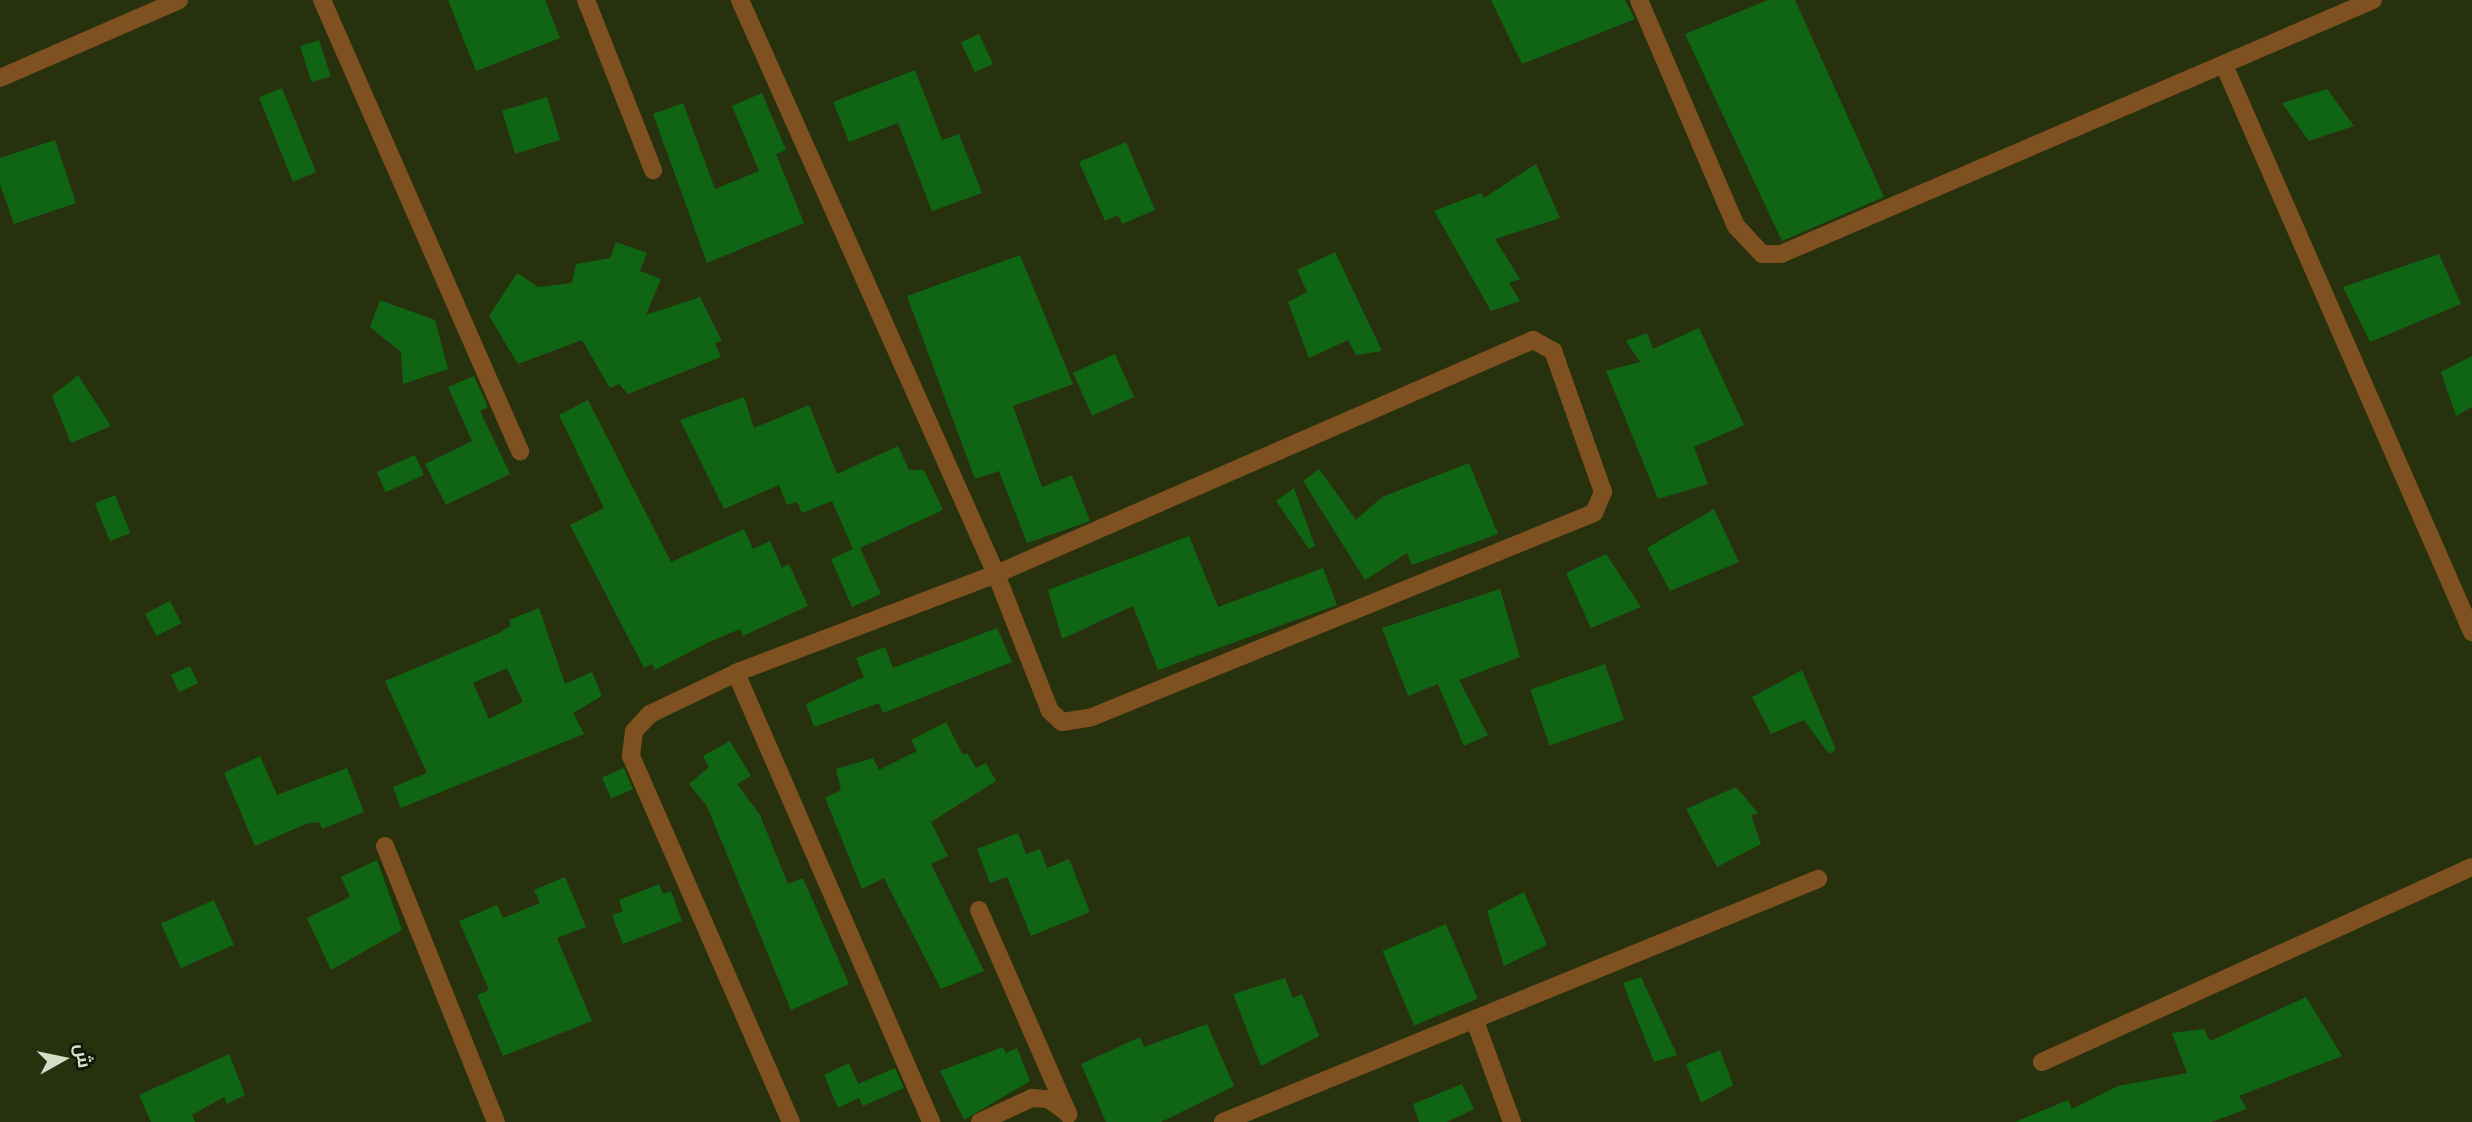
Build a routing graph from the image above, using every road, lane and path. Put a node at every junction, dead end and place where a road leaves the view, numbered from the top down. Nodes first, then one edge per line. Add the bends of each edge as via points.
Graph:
1 (179, 0) edge
2 (322, 0) edge
3 (586, 0) edge
4 (740, 0) edge
5 (1639, 0) edge
6 (2373, 0) edge
7 (2224, 65) junction
8 (0, 78) edge
9 (653, 170) dead end
10 (520, 451) dead end
11 (996, 574) junction
12 (2472, 632) edge
13 (736, 673) junction
14 (385, 846) dead end
15 (2472, 867) edge
16 (1818, 879) dead end
17 (979, 909) dead end
18 (1475, 1021) junction
19 (2042, 1062) dead end
20 (1070, 1118) edge
21 (496, 1122) edge
22 (791, 1122) edge
23 (931, 1122) edge
24 (980, 1122) edge
25 (1223, 1122) edge
26 (1512, 1122) edge

1 - 8 street
2 - 10 street
3 - 9 street
4 - 11 street
5 - 7 street via 1736,226 1762,254 1805,245
6 - 7 street
7 - 12 street
11 - 11 street via 1050,711 1073,723 1594,513 1603,492 1553,351 1533,340
11 - 13 street
13 - 22 street via 650,714 635,731 631,756
13 - 23 street
14 - 21 street
15 - 19 street
16 - 18 street
17 - 20 street
18 - 25 street
18 - 26 street
20 - 24 street via 1048,1099 1032,1098

